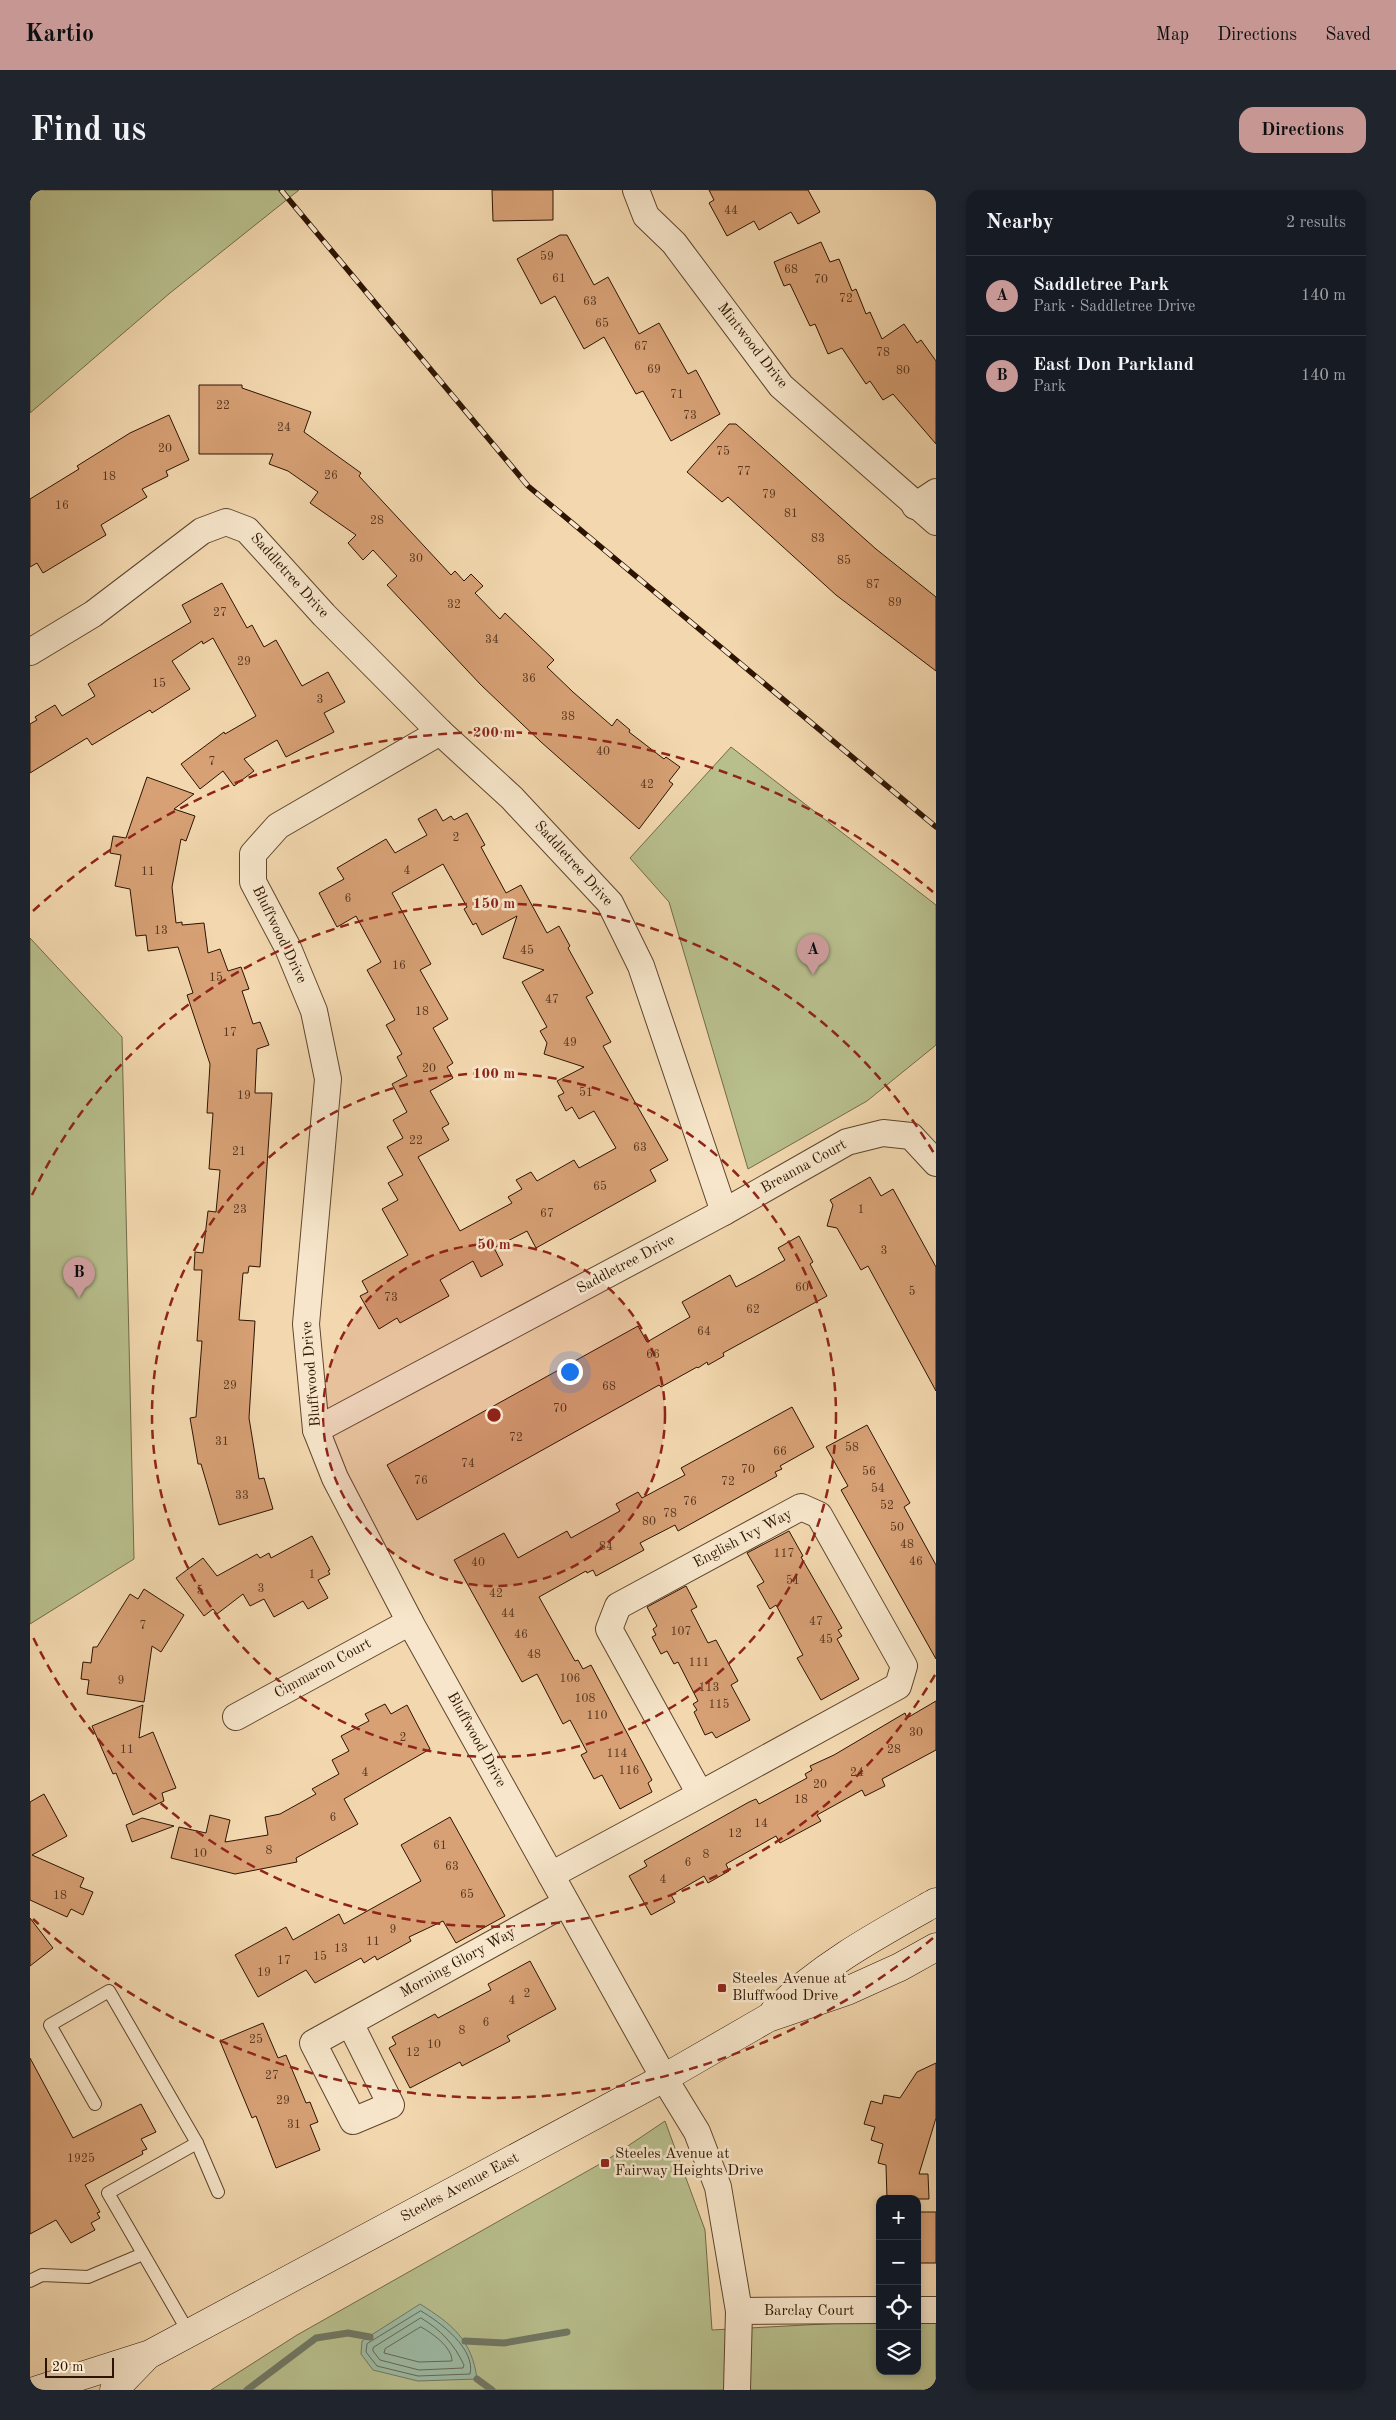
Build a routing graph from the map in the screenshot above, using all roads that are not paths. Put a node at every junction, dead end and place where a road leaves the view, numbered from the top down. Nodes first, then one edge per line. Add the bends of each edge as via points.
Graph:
1 (636, 190) edge
2 (926, 499) edge
3 (936, 522) edge
4 (30, 652) edge
5 (440, 732) junction
6 (936, 1163) edge
7 (724, 1212) junction
8 (316, 1430) junction
9 (410, 1622) junction
10 (236, 1717) dead end
11 (700, 1794) junction
12 (551, 1875) junction
13 (936, 1902) edge
14 (566, 1903) junction
15 (936, 1947) edge
16 (768, 2018) junction
17 (350, 2023) dead end
18 (664, 2078) junction
19 (95, 2104) dead end
20 (196, 2143) junction
21 (218, 2192) dead end
22 (143, 2254) junction
23 (30, 2281) edge
24 (876, 2310) edge
25 (921, 2310) edge
26 (936, 2310) edge
27 (739, 2311) junction
28 (189, 2333) junction
29 (150, 2354) junction
30 (37, 2390) edge
31 (114, 2390) edge
32 (737, 2390) edge

1 - 2 street, Mintwood Drive via 646,216 674,243 781,386
2 - 3 street, Mintwood Drive
4 - 5 street, Saddletree Drive via 93,614 202,531 226,522 247,530 324,615
5 - 7 street, Saddletree Drive via 512,798 610,903 641,966
5 - 8 street, Bluffwood Drive via 278,826 253,854 253,882 288,948 314,1011 328,1079 306,1324
6 - 7 street, Breanna Court via 911,1136 883,1133 848,1142
7 - 8 street, Saddletree Drive
8 - 9 street, Bluffwood Drive via 335,1478
9 - 10 street, Cimmaron Court
9 - 12 street, Bluffwood Drive
11 - 11 street, English Ivy Way via 898,1686 904,1666 819,1515 802,1507 618,1606 609,1629
11 - 12 street, English Ivy Way
12 - 14 street, Bluffwood Drive
13 - 16 main road, Steeles Avenue East via 824,1968
14 - 17 street, Morning Glory Way
14 - 18 street, Bluffwood Drive
15 - 16 main road, Steeles Avenue East via 848,1991
16 - 18 main road, Steeles Avenue East
18 - 27 street, Bluffwood Drive via 697,2132 718,2186
18 - 28 main road, Steeles Avenue East
19 - 20 lane via 50,2025 109,1991
20 - 21 lane
20 - 22 lane via 108,2193
22 - 23 lane via 88,2277 42,2275
22 - 28 lane
24 - 27 street, Barclay Court
25 - 26 street
27 - 32 street, Bluffwood Drive
28 - 29 main road, Steeles Avenue East
29 - 30 main road, Steeles Avenue East
29 - 31 main road, Steeles Avenue East

